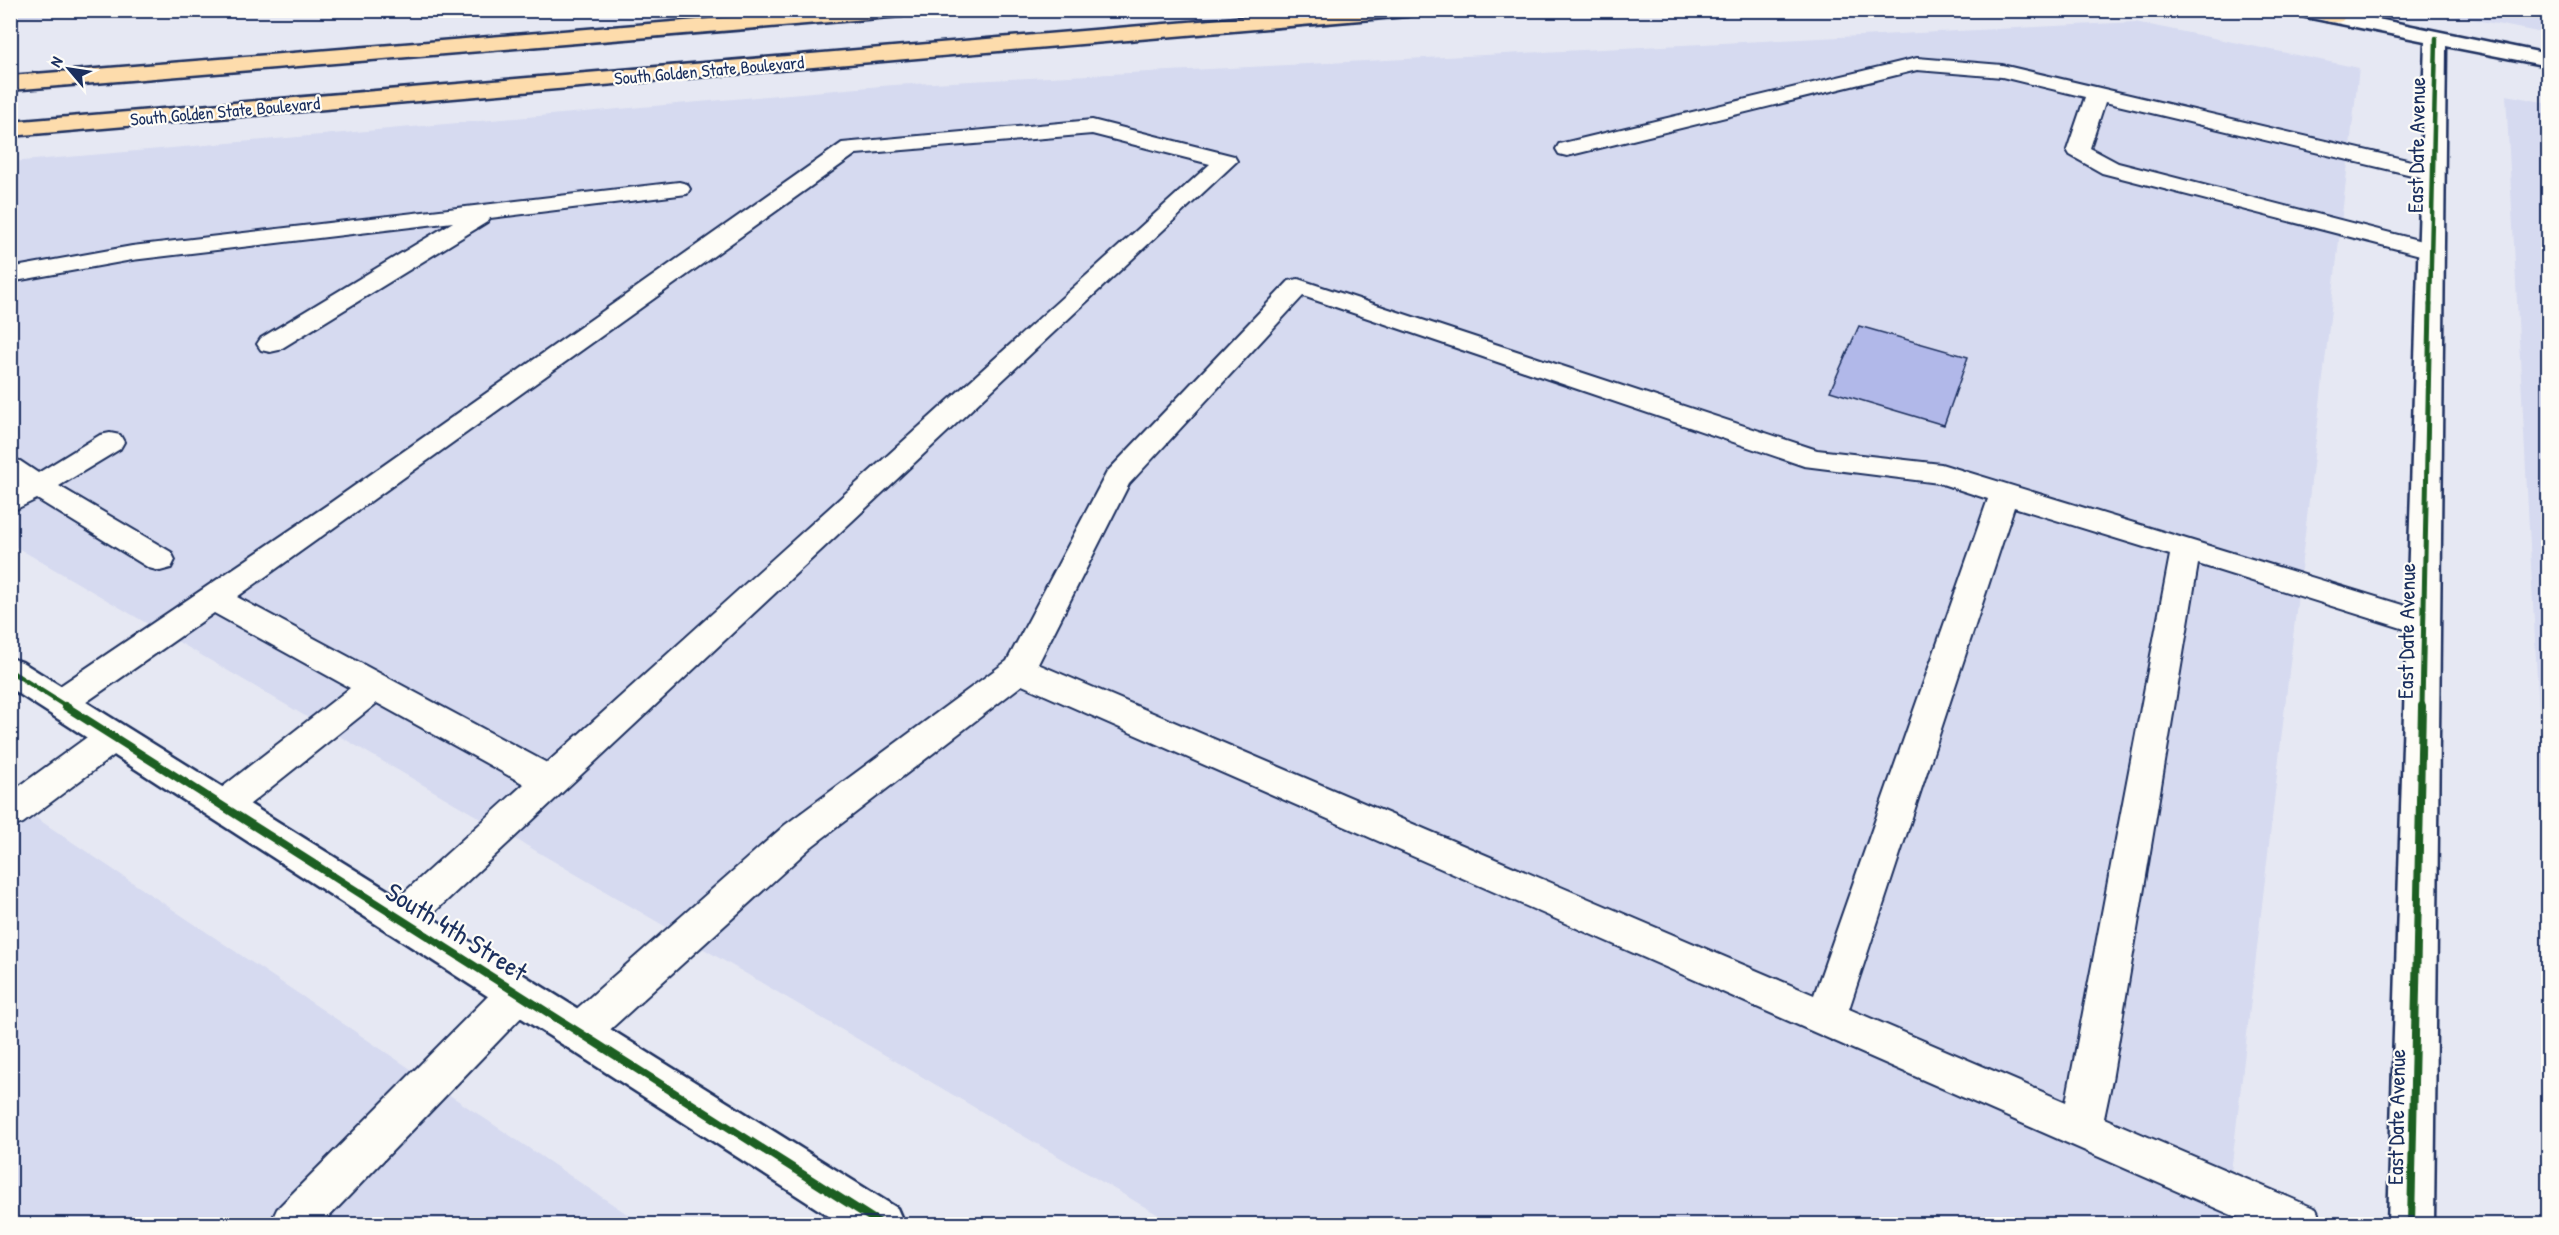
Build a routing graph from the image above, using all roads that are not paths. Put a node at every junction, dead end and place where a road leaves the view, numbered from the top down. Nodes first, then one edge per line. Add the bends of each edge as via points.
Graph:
1 (902, 10) edge
2 (1407, 10) edge
3 (2301, 10) edge
4 (2328, 14) edge
5 (2436, 38) junction
6 (2548, 60) edge
7 (10, 83) edge
8 (2097, 93) junction
9 (10, 129) edge
10 (1567, 149) dead end
11 (2433, 173) junction
12 (679, 189) dead end
13 (489, 211) junction
14 (2432, 251) junction
15 (10, 275) edge
16 (270, 345) dead end
17 (110, 442) dead end
18 (10, 468) edge
19 (37, 486) junction
20 (2004, 493) junction
21 (10, 502) edge
22 (2186, 549) junction
23 (160, 560) dead end
24 (213, 598) junction
25 (2424, 622) junction
26 (1019, 669) junction
27 (10, 671) edge
28 (375, 686) junction
29 (60, 703) junction
30 (113, 737) junction
31 (551, 782) junction
32 (223, 806) junction
33 (10, 813) edge
34 (400, 920) junction
35 (517, 994) junction
36 (1826, 1018) junction
37 (578, 1033) junction
38 (2080, 1127) junction
39 (292, 1224) edge
40 (881, 1224) edge
41 (2301, 1224) edge
42 (2411, 1224) edge

1 - 7 main road, South Golden State Boulevard
2 - 9 main road, South Golden State Boulevard
3 - 4 street
4 - 5 street
5 - 6 street
5 - 11 street, East Date Avenue
8 - 10 lane via 2002,71 1917,64
8 - 11 lane
8 - 14 lane via 2078,150 2110,168
11 - 14 street, East Date Avenue
12 - 13 lane
13 - 15 lane via 132,253
13 - 16 lane
14 - 25 street, East Date Avenue
17 - 19 lane
18 - 19 lane
19 - 21 lane
19 - 23 lane
20 - 22 lane
20 - 26 lane via 1941,474 1814,459 1298,286 1117,479
20 - 36 lane
22 - 25 lane
22 - 38 lane via 2092,1080
24 - 28 lane
24 - 29 lane
24 - 31 lane via 850,148 1092,128 1226,161
25 - 42 street, East Date Avenue
26 - 36 lane
26 - 37 lane via 798,836
27 - 29 street, South 4th Street
28 - 31 lane
28 - 32 lane
29 - 30 street, South 4th Street
30 - 32 street, South 4th Street
30 - 33 lane
31 - 34 lane
32 - 34 street, South 4th Street
34 - 35 street, South 4th Street
35 - 37 street, South 4th Street
35 - 39 lane
36 - 38 lane
37 - 40 street, South 4th Street
38 - 41 lane

